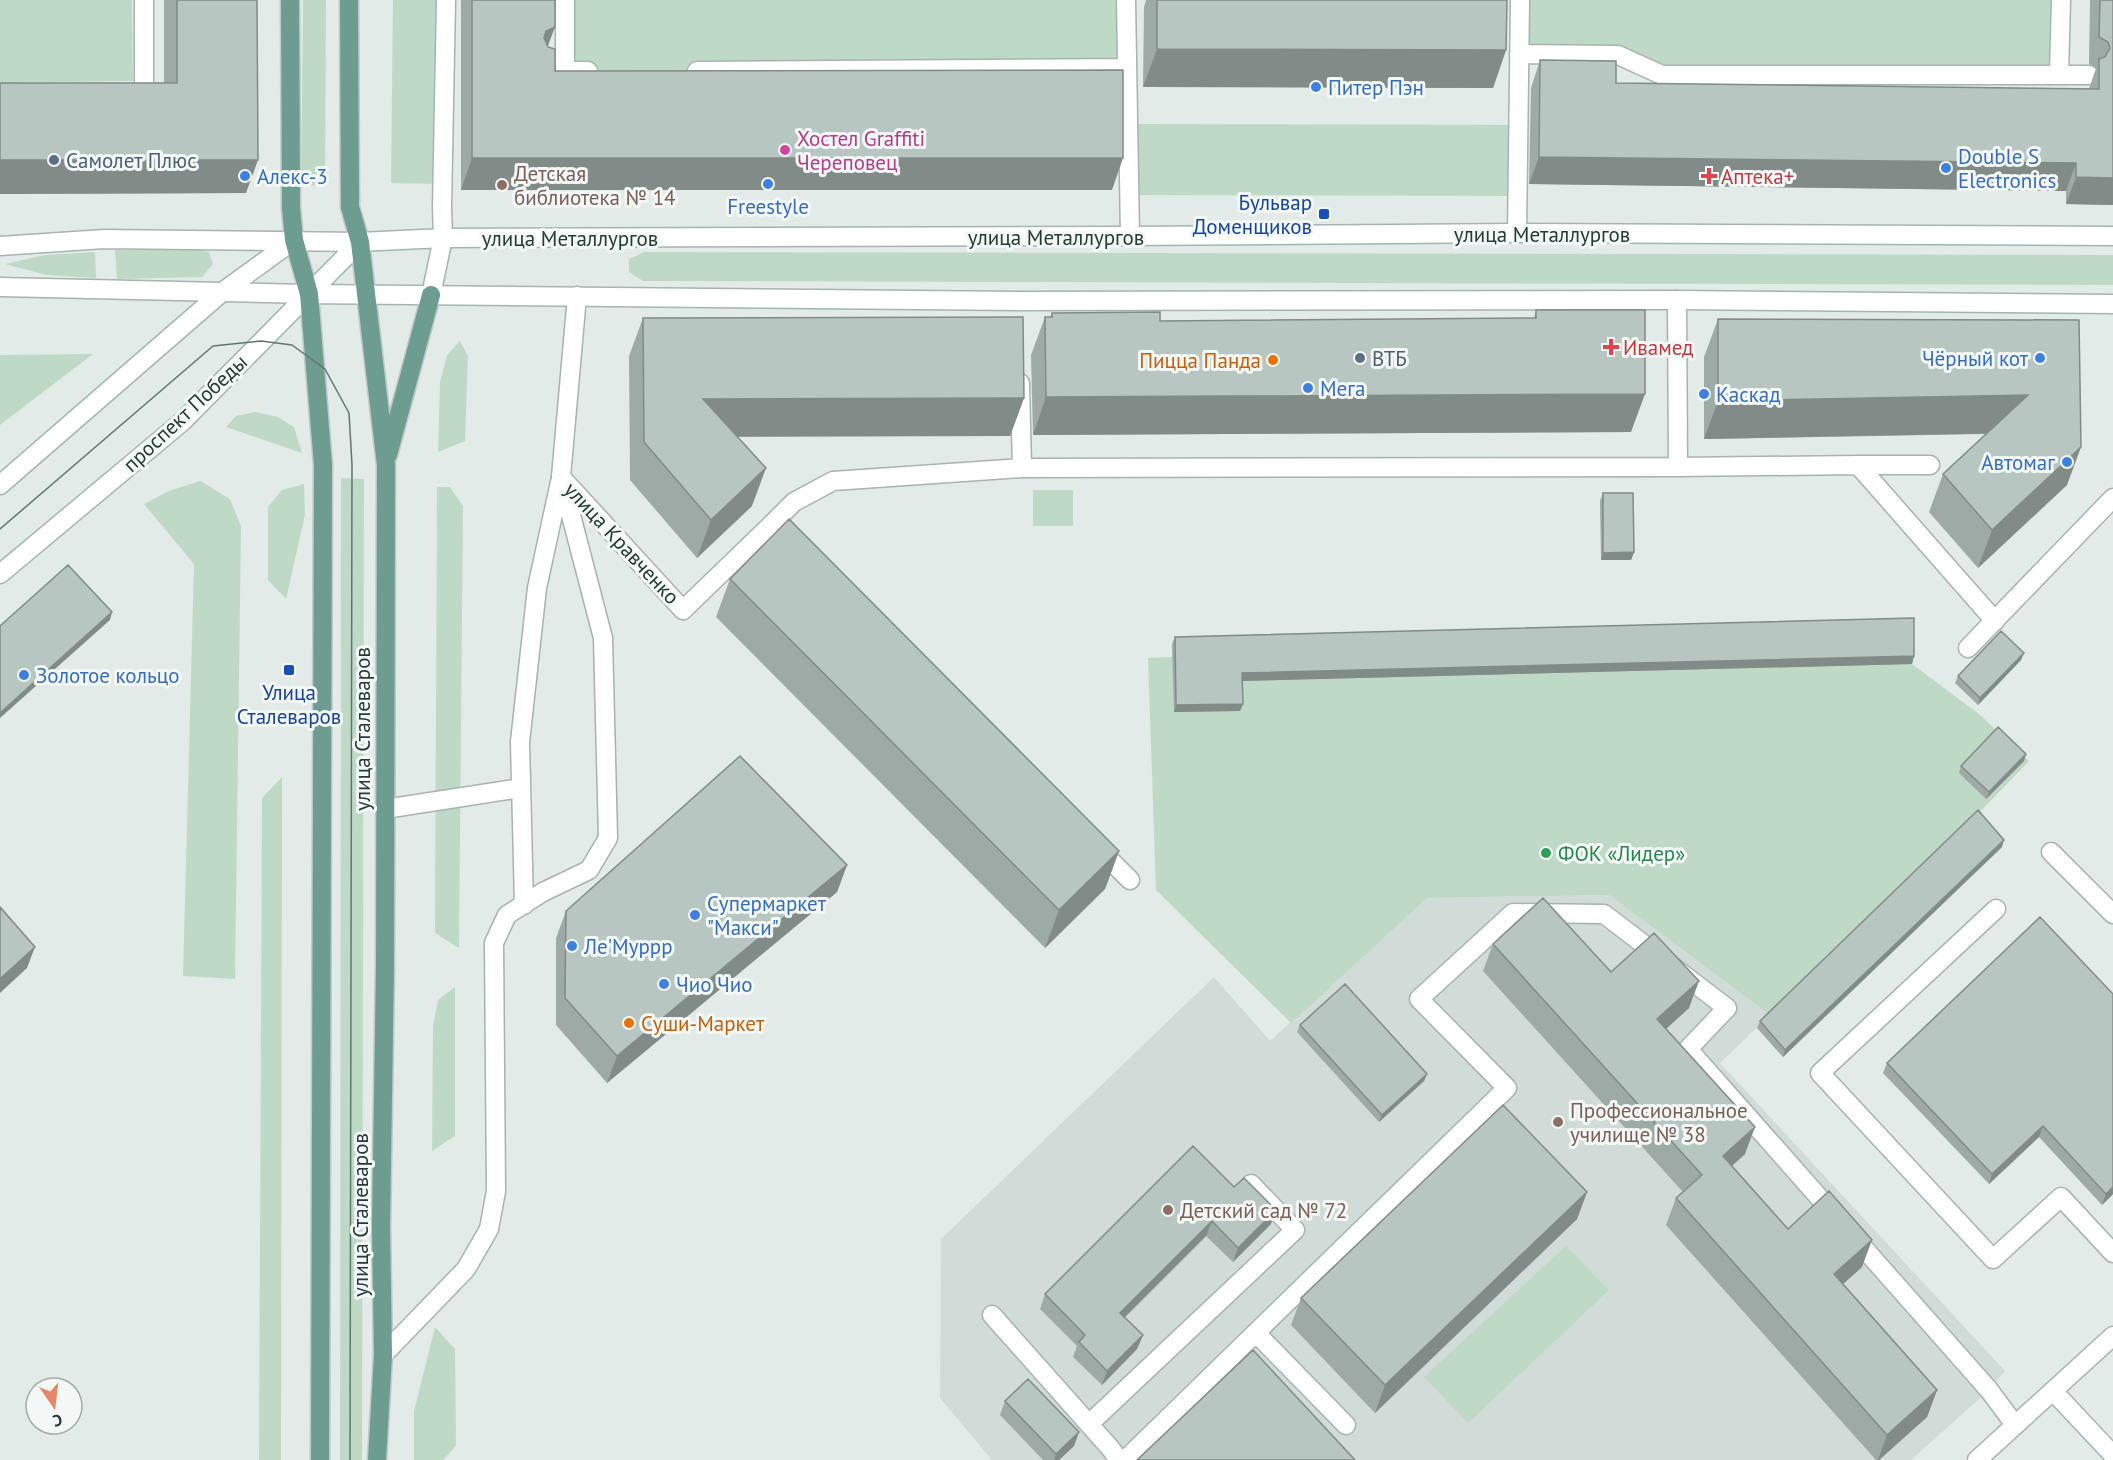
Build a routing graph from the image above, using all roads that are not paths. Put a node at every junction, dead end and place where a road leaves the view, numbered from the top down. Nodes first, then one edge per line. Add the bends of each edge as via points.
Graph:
1 (144, 0) edge
2 (290, 0) edge
3 (349, 0) edge
4 (446, 0) edge
5 (565, 0) edge
6 (1126, 0) edge
7 (1520, 0) edge
8 (2061, 0) edge
9 (1519, 54) junction
10 (1127, 68) junction
11 (543, 70) edge
12 (565, 71) junction
13 (601, 71) edge
14 (685, 71) edge
15 (2059, 75) junction
16 (2089, 75) dead end
17 (111, 94) edge
18 (1517, 233) junction
19 (1130, 236) junction
20 (2113, 236) edge
21 (443, 238) junction
22 (294, 240) junction
23 (360, 242) junction
24 (0, 246) edge
25 (0, 287) edge
26 (221, 292) junction
27 (309, 294) junction
28 (366, 294) junction
29 (431, 295) junction
30 (578, 296) junction
31 (1677, 300) junction
32 (1019, 301) junction
33 (2113, 304) edge
34 (1019, 321) edge
35 (1020, 363) edge
36 (386, 465) junction
37 (1858, 465) junction
38 (1930, 465) dead end
39 (1678, 467) junction
40 (1022, 468) junction
41 (561, 477) junction
42 (0, 485) edge
43 (2113, 498) edge
44 (771, 525) junction
45 (804, 558) edge
46 (0, 574) edge
47 (1995, 621) junction
48 (1968, 648) dead end
49 (521, 788) junction
50 (385, 809) junction
51 (1087, 837) edge
52 (2052, 852) dead end
53 (1130, 880) dead end
54 (524, 905) junction
55 (1996, 909) dead end
56 (2113, 914) edge
57 (1251, 1184) edge
58 (2113, 1253) edge
59 (992, 1315) dead end
60 (1256, 1333) junction
61 (2113, 1336) edge
62 (383, 1355) junction
63 (2053, 1391) junction
64 (1089, 1424) junction
65 (1346, 1425) dead end
66 (2015, 1425) junction
67 (2113, 1455) edge
68 (320, 1460) edge
69 (377, 1460) edge
70 (1119, 1460) edge
71 (1125, 1460) edge
72 (1977, 1460) edge

1 - 17 street via 144,94
2 - 22 main road, улица Сталеваров
3 - 23 main road, улица Сталеваров via 350,207
4 - 21 street via 453,73
5 - 12 street
6 - 10 street
7 - 9 street
8 - 15 street
9 - 15 street via 1618,55 1662,75
9 - 18 street
10 - 14 street
10 - 19 street
11 - 12 street
12 - 13 street
15 - 16 street
18 - 19 street, улица Металлургов
18 - 20 street, улица Металлургов
19 - 21 street, улица Металлургов
21 - 23 street, улица Металлургов
21 - 29 street
22 - 23 street, улица Металлургов
22 - 24 street, улица Металлургов via 104,238
22 - 26 street
22 - 27 main road, улица Сталеваров
23 - 27 street, проспект Победы
23 - 28 main road, улица Сталеваров
25 - 26 street
26 - 27 street
26 - 42 street
27 - 28 street
27 - 46 street, проспект Победы via 183,421
27 - 68 main road, улица Сталеваров via 323,465
28 - 29 street
28 - 36 main road, улица Сталеваров
29 - 30 street
29 - 36 main road
30 - 32 street
30 - 41 street, улица Кравченко
31 - 32 street
31 - 33 street
31 - 39 street
32 - 34 street
35 - 40 street
36 - 50 main road, улица Сталеваров
37 - 38 street
37 - 39 street
37 - 47 street
39 - 40 street
40 - 44 street via 833,481 794,502
41 - 44 street, улица Кравченко via 683,610
41 - 49 street via 537,588 520,742
41 - 54 street via 603,638 608,838 589,870
43 - 47 street
44 - 45 street
47 - 48 street
49 - 50 street
49 - 54 street
50 - 62 main road, улица Сталеваров
51 - 53 street
52 - 56 street
54 - 62 street via 507,915 494,943 496,1191 489,1229 466,1269
55 - 58 street via 1820,1073 1993,1259 2061,1197
57 - 64 street via 1295,1230
59 - 64 street
60 - 65 street
60 - 66 street via 1507,1088 1419,999 1513,913 1604,914 1727,1008 1688,1049 1989,1390
60 - 71 street
61 - 63 street
62 - 69 main road, улица Сталеваров
63 - 66 street
63 - 67 street
64 - 70 street
66 - 72 street

